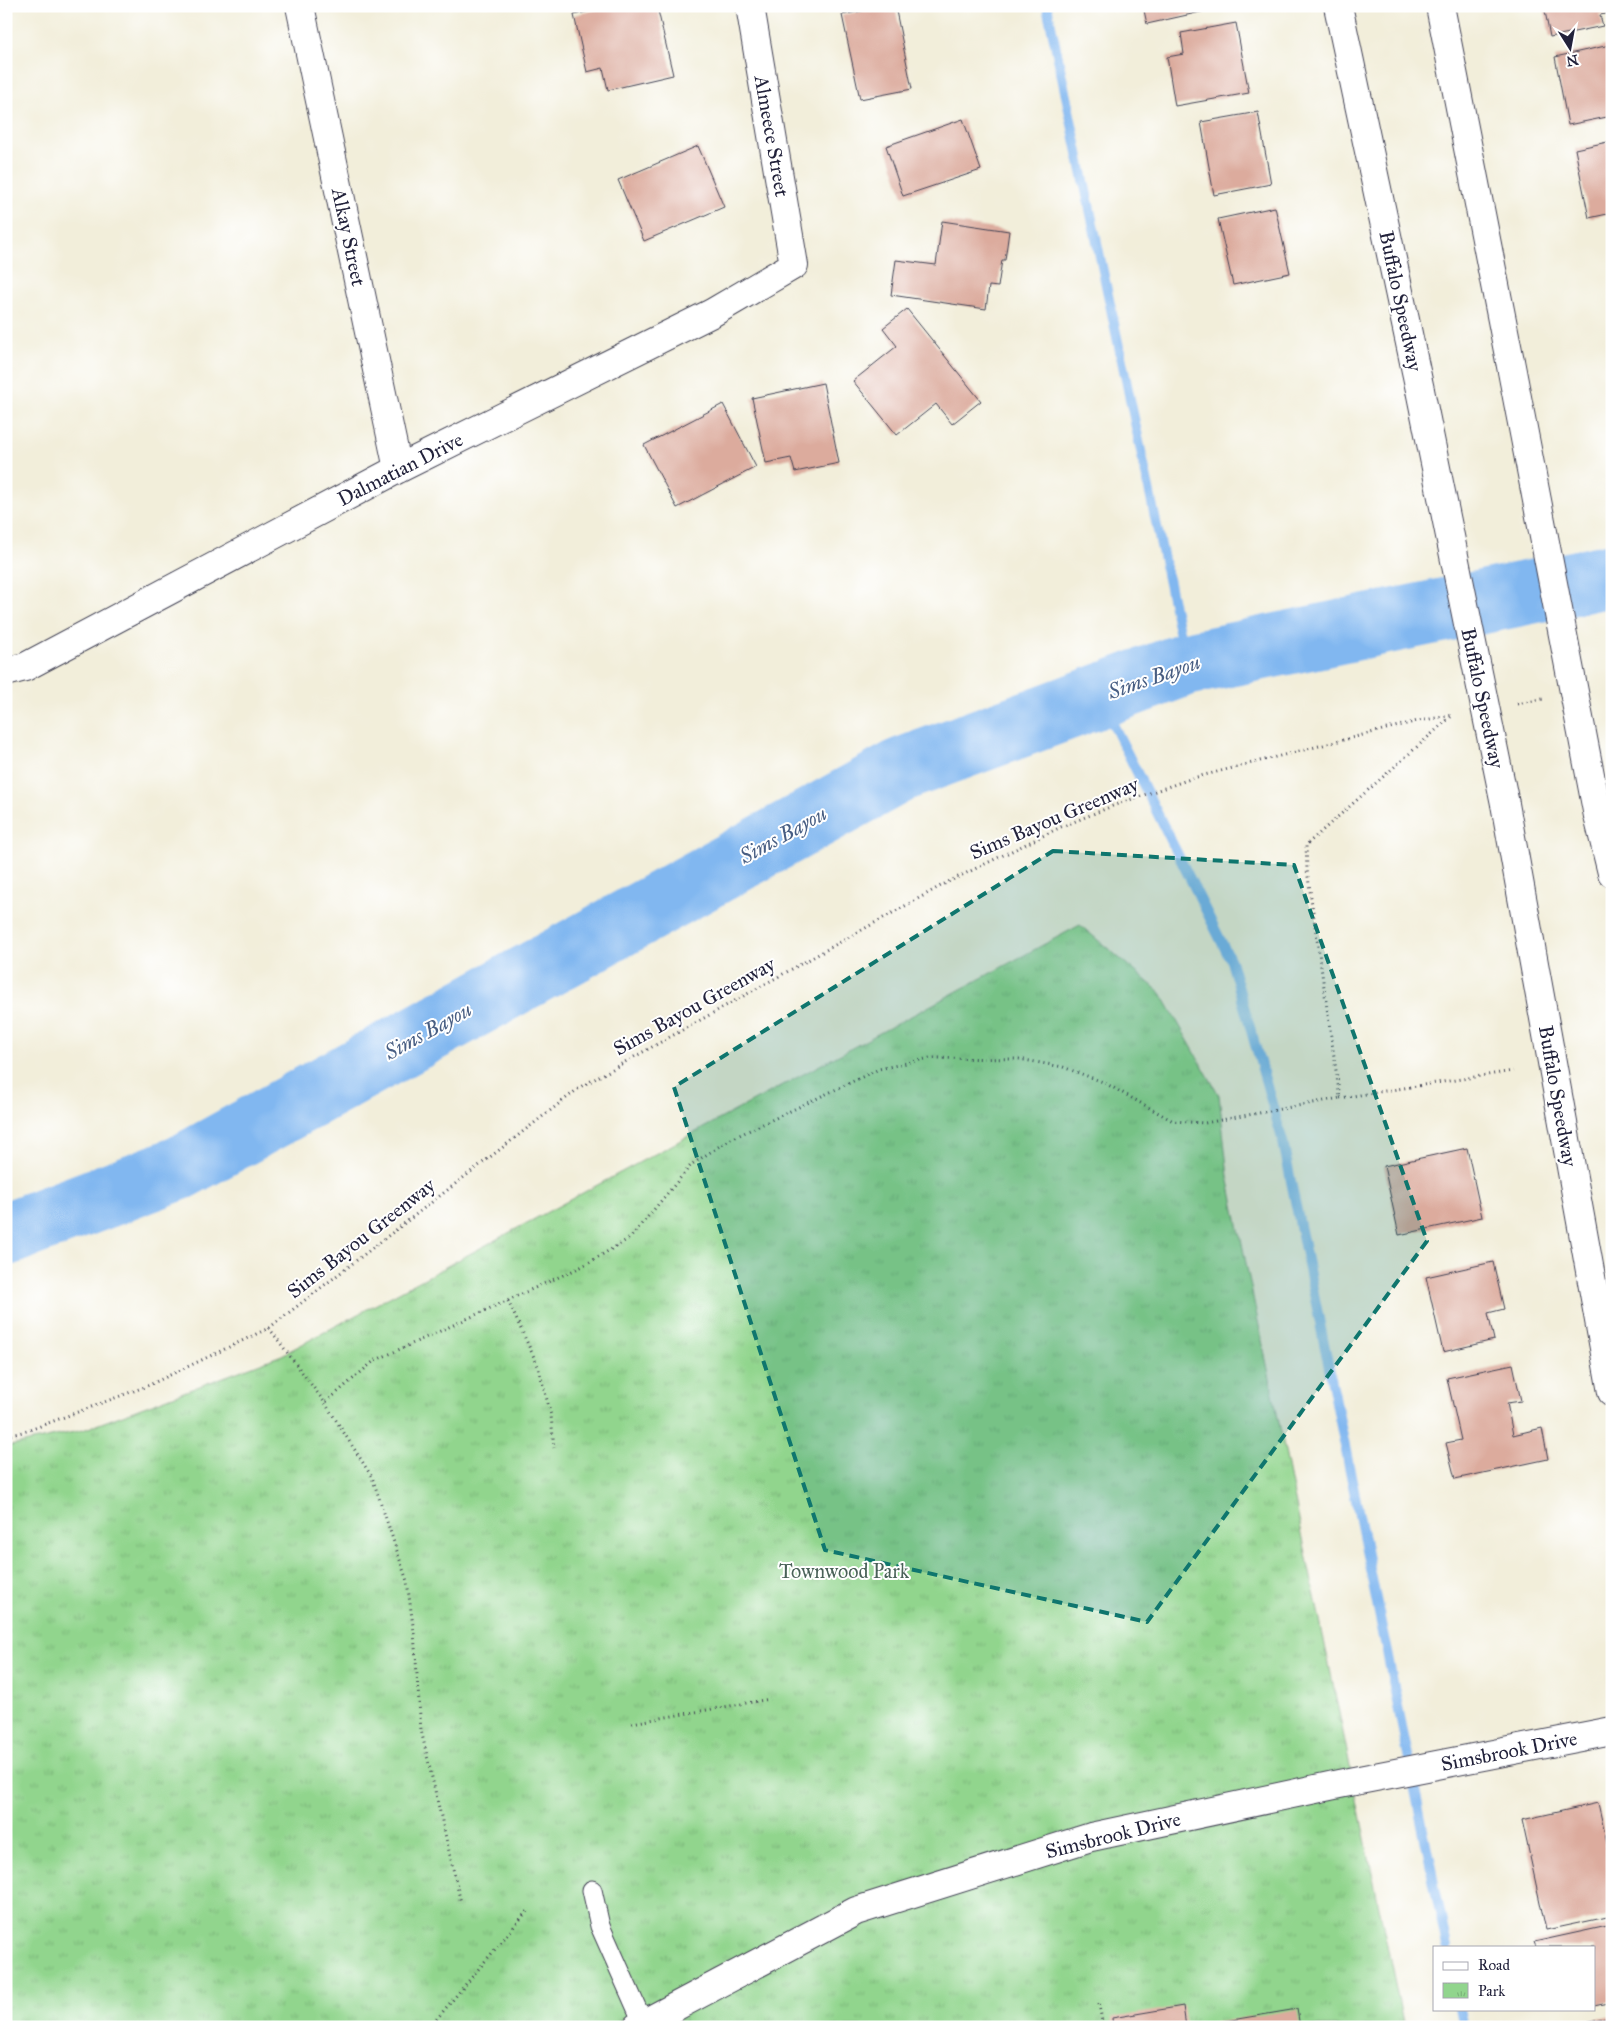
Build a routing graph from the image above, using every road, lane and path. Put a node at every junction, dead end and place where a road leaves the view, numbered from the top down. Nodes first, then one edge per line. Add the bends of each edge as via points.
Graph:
1 (300, 6) edge
2 (750, 6) edge
3 (1338, 6) edge
4 (1440, 6) edge
5 (794, 266) joint
6 (398, 469) junction
7 (6, 672) edge
8 (1552, 698) dead end
9 (1512, 705) dead end
10 (1463, 713) dead end
11 (1454, 715) junction
12 (1612, 873) edge
13 (1513, 1071) dead end
14 (1340, 1098) junction
15 (508, 1301) junction
16 (269, 1328) junction
17 (1612, 1392) edge
18 (325, 1403) junction
19 (6, 1436) edge
20 (554, 1448) dead end
21 (770, 1699) dead end
22 (632, 1723) dead end
23 (1612, 1731) edge
24 (592, 1890) dead end
25 (461, 1903) dead end
26 (528, 1910) dead end
27 (1099, 2004) dead end
28 (642, 2026) edge
29 (430, 2027) edge
30 (1103, 2027) edge

1 - 6 street, Alkay Street
2 - 5 street, Almeece Street
3 - 17 street, Buffalo Speedway, bridge via 1505,804
4 - 12 street, bridge via 1598,816
5 - 6 street, Dalmatian Drive via 712,313
6 - 7 street, Dalmatian Drive via 25,667
8 - 9 path
10 - 11 path, Sims Bayou Greenway
11 - 14 path, Sims Bayou Greenway via 1306,845
11 - 16 path, Sims Bayou Greenway via 1418,721 1193,778 1062,827 948,882 582,1086
13 - 14 path
14 - 15 path via 1205,1123 1174,1121 1103,1082 1062,1067 1019,1059 930,1058 879,1069 729,1140 692,1164 630,1238 583,1266
15 - 18 path via 374,1361
15 - 20 path via 538,1366
16 - 18 path
16 - 19 path, Sims Bayou Greenway via 147,1386
18 - 25 path via 372,1477 407,1581 421,1730
21 - 22 path
23 - 28 street, Simsbrook Drive via 1091,1837 856,1911
24 - 28 lane via 600,1926
26 - 29 path
27 - 30 path

